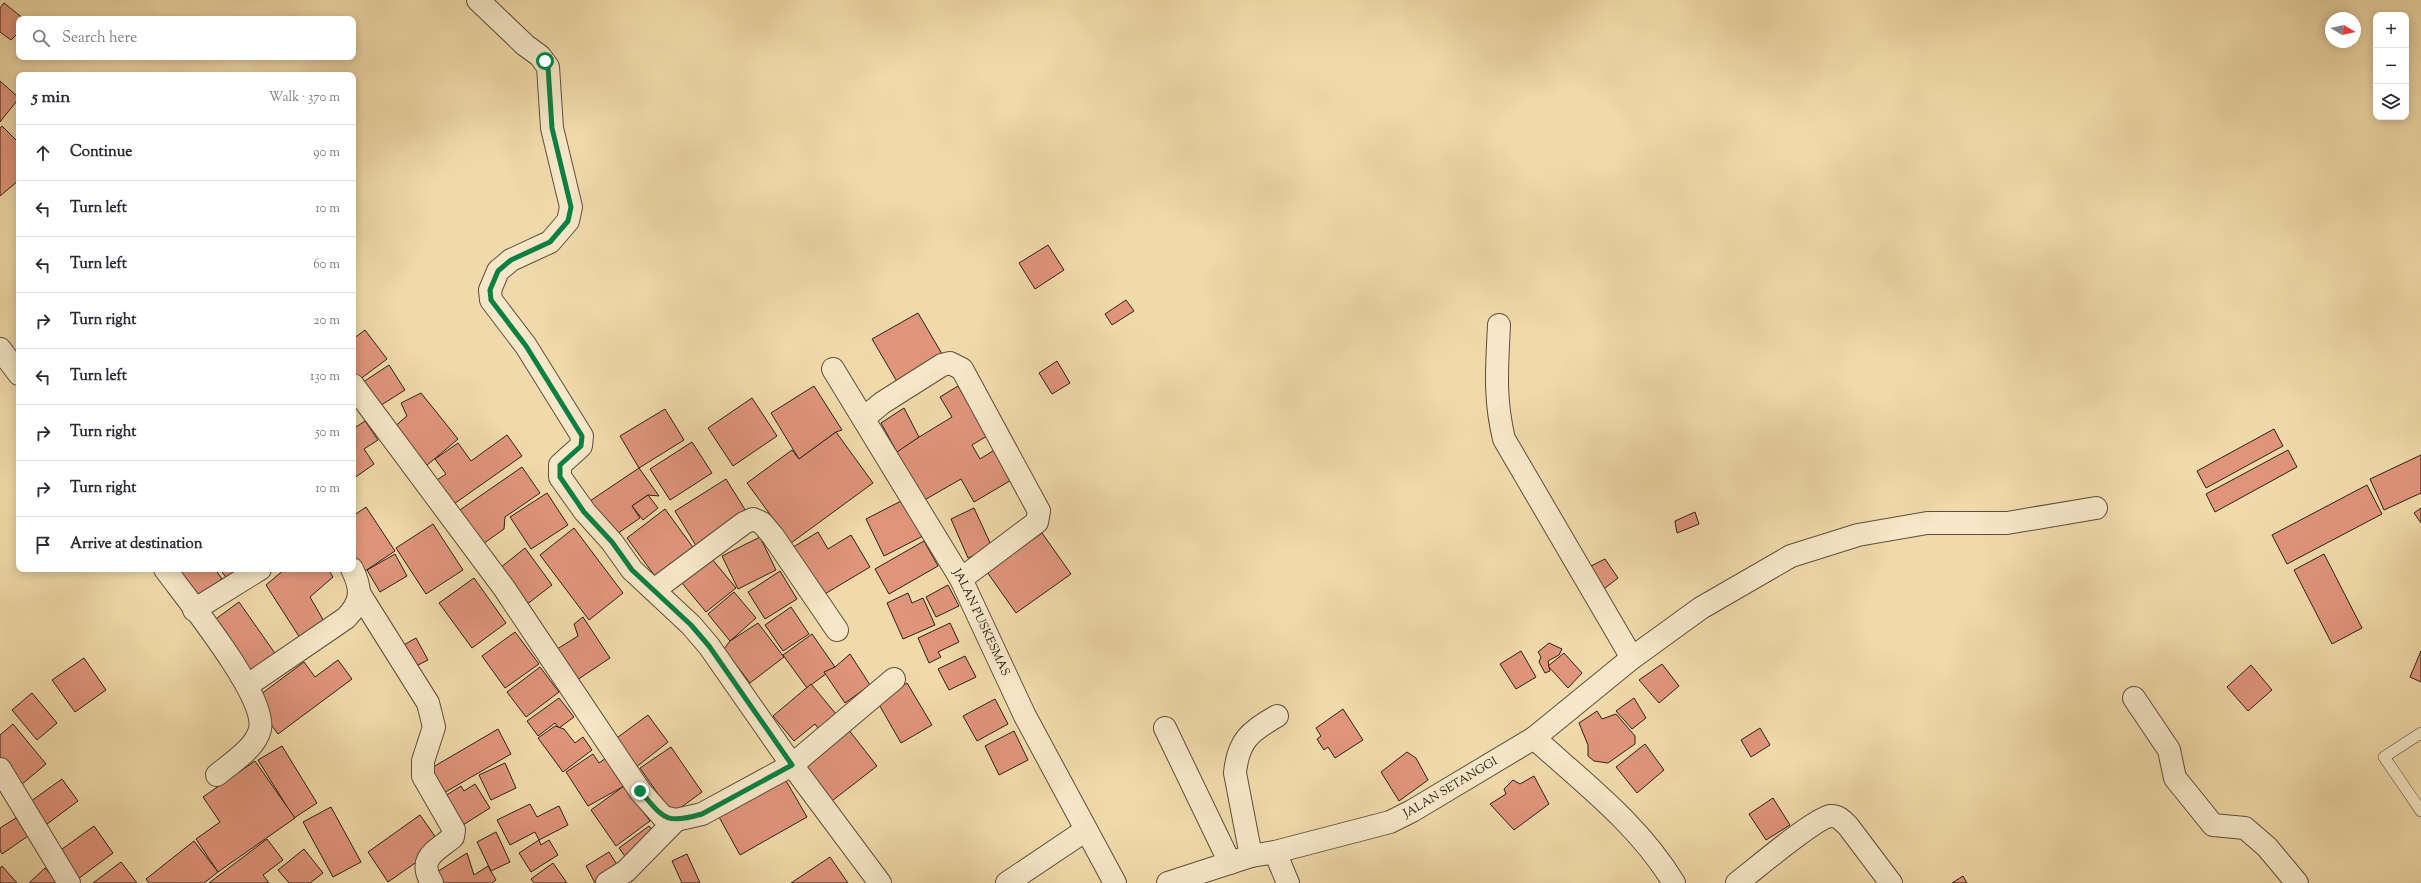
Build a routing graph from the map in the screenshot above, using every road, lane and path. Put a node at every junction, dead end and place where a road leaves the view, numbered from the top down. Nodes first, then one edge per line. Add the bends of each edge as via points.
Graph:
1 (478, 0) edge
2 (1499, 325) dead end
3 (0, 349) edge
4 (833, 369) dead end
5 (16, 370) edge
6 (356, 389) edge
7 (864, 418) junction
8 (2096, 508) dead end
9 (167, 572) edge
10 (255, 572) edge
11 (353, 572) edge
12 (961, 579) junction
13 (654, 590) junction
14 (359, 593) junction
15 (194, 610) junction
16 (837, 630) dead end
17 (1632, 658) junction
18 (894, 679) dead end
19 (248, 685) junction
20 (2134, 698) dead end
21 (1277, 716) dead end
22 (1164, 728) dead end
23 (2421, 733) edge
24 (1534, 738) junction
25 (792, 765) junction
26 (0, 769) edge
27 (217, 775) dead end
28 (2421, 810) edge
29 (676, 820) junction
30 (1086, 830) junction
31 (1275, 852) junction
32 (1251, 856) junction
33 (1230, 863) junction
34 (69, 883) edge
35 (432, 883) edge
36 (607, 883) edge
37 (880, 883) edge
38 (1007, 883) edge
39 (1115, 883) edge
40 (1168, 883) edge
41 (1288, 883) edge
42 (1674, 883) edge
43 (1737, 883) edge
44 (1891, 883) edge
45 (2297, 883) edge

1 - 13 street via 540,56 548,67 552,128 571,207 568,221 550,242 511,260 498,271 490,290 491,300 526,346 582,436 581,446 560,465 560,477 584,512 612,542 632,570
2 - 17 street via 1496,391 1497,411 1504,439
3 - 5 street
4 - 7 street, JALAN PUSKESMAS
6 - 29 street via 504,588 640,791 663,817
7 - 12 street, JALAN PUSKESMAS
7 - 12 street via 882,403 942,365 950,363 962,369 1037,504 1039,517 1033,525
8 - 17 street, JALAN SETANGGI via 2007,523 1927,523 1858,535 1791,556 1701,608
9 - 15 street
10 - 15 street
11 - 14 street
12 - 30 street, JALAN PUSKESMAS via 1025,716
13 - 16 street via 744,523 754,519 762,523 773,536
13 - 25 street via 709,646
14 - 19 street via 355,608 346,618
14 - 35 street via 428,703 434,728 422,768 454,830 453,837 428,857 425,864 426,874
15 - 19 street
17 - 24 street, JALAN SETANGGI
18 - 25 street
19 - 27 street via 258,712 260,728 254,742
20 - 45 street via 2169,750 2175,778 2213,824 2245,828 2267,847
21 - 32 street via 1256,728 1245,740 1236,761 1235,773
22 - 33 street
23 - 28 lane via 2384,758
24 - 31 street, JALAN SETANGGI via 1390,822
24 - 42 street via 1628,823 1662,864
25 - 29 street via 702,814
25 - 37 street
26 - 34 street
29 - 36 street via 626,871
30 - 38 street
30 - 39 street, JALAN PUSKESMAS
31 - 32 street, JALAN SETANGGI
31 - 41 street
32 - 33 street, JALAN SETANGGI
33 - 40 street, JALAN SETANGGI
43 - 44 street via 1814,825 1830,816 1841,818

